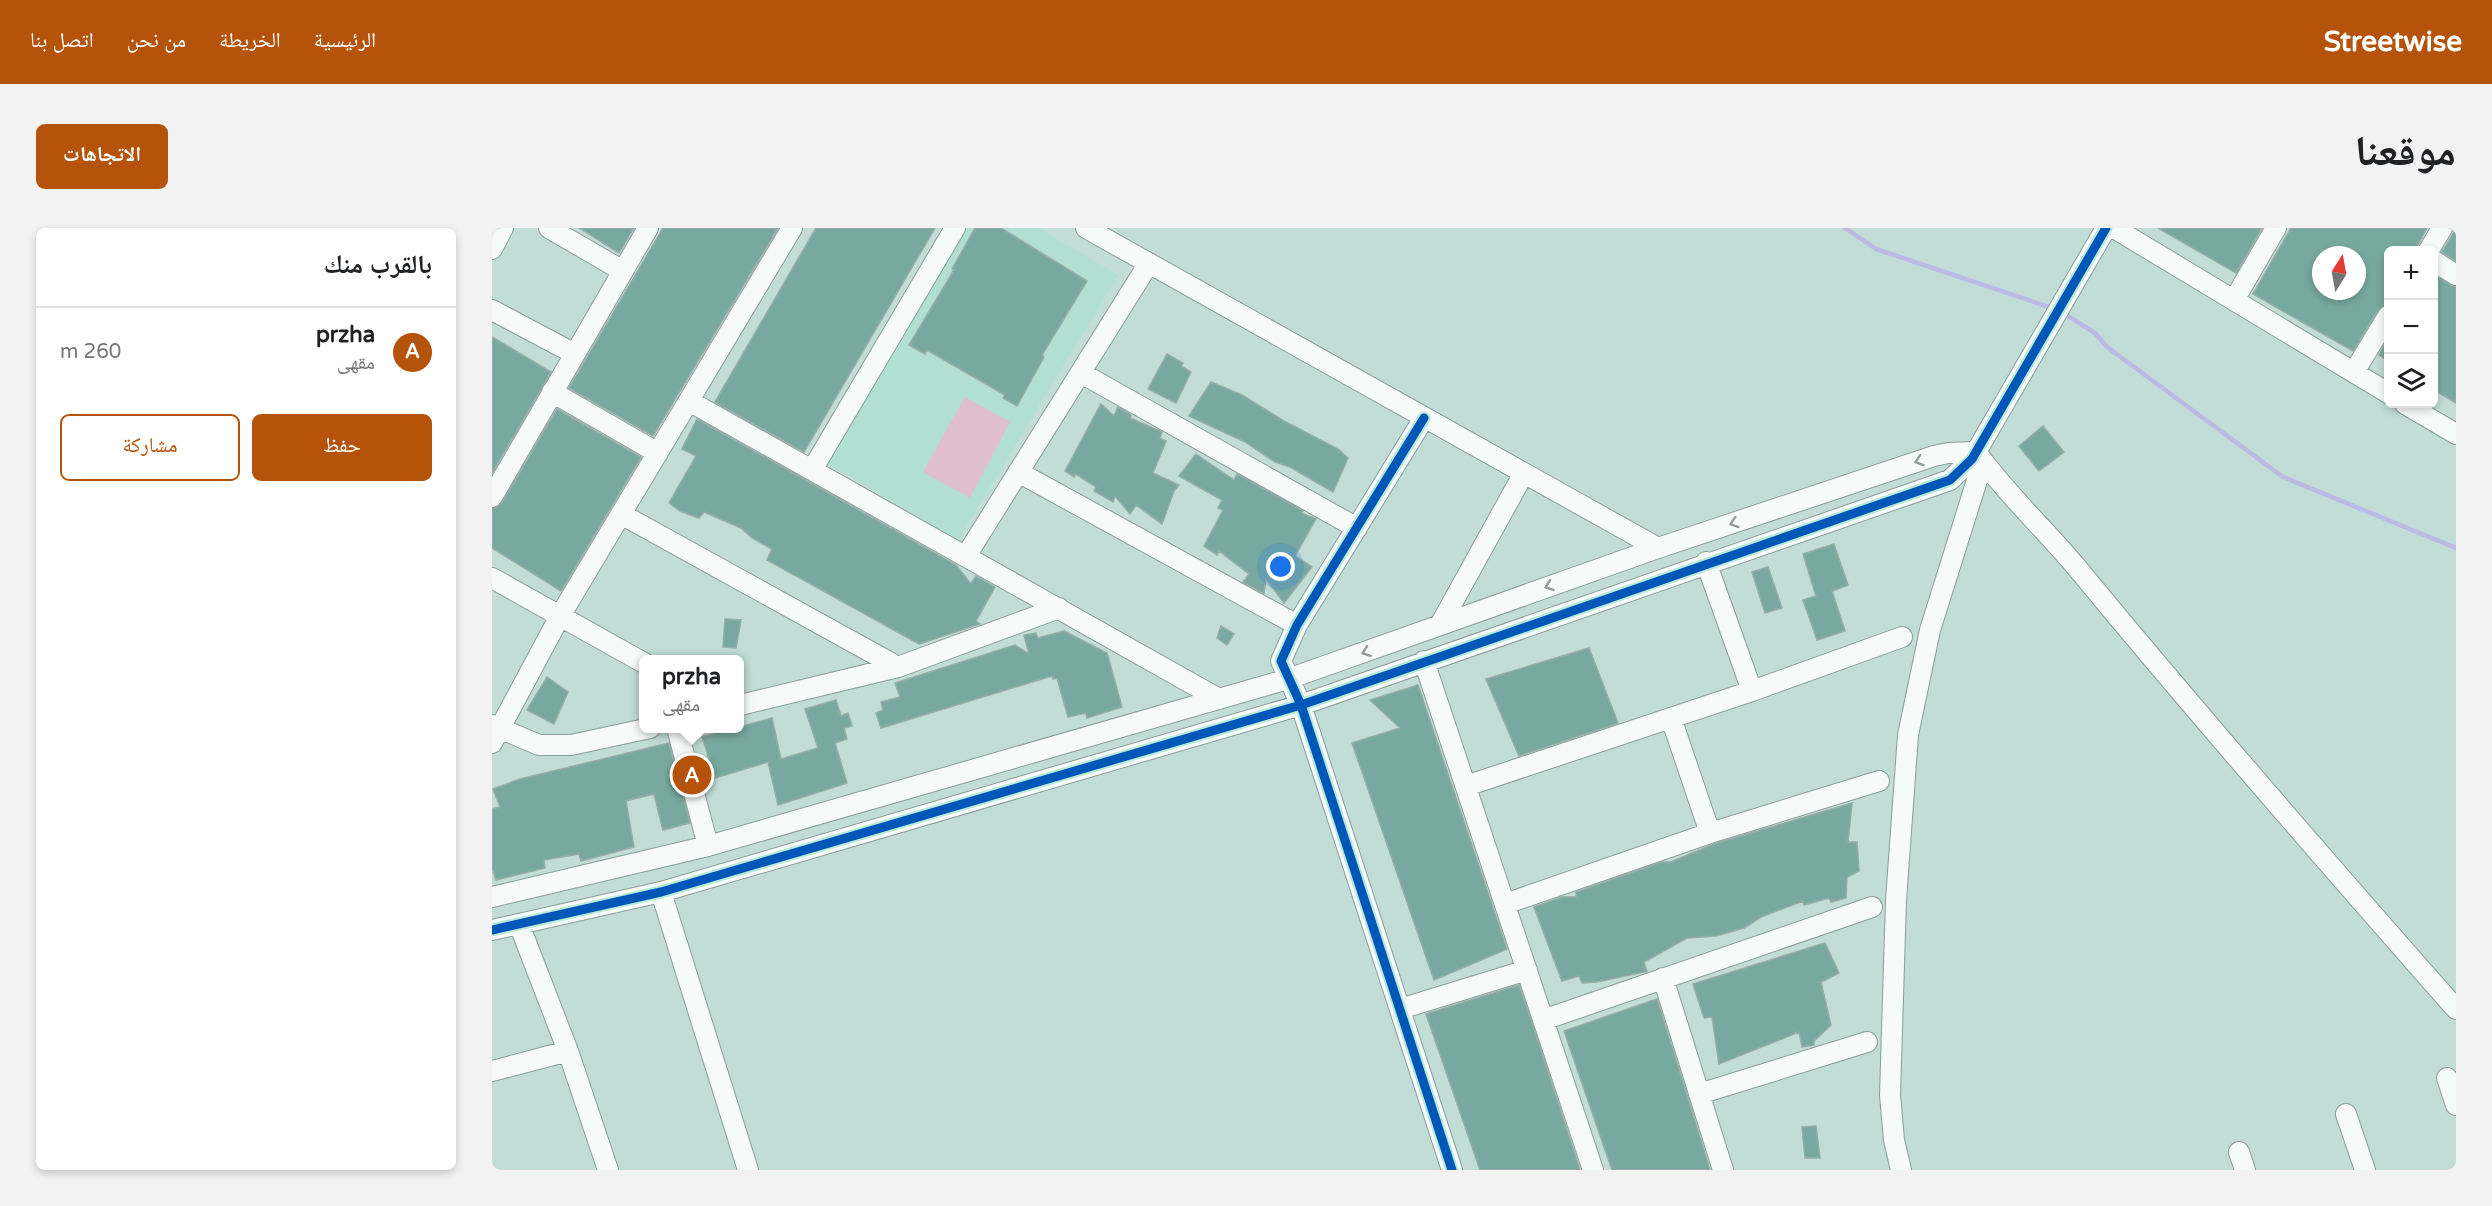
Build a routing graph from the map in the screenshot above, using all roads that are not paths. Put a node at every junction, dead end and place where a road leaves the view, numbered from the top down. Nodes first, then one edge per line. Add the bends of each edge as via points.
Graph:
1 (503, 228) edge
2 (549, 228) edge
3 (648, 228) edge
4 (792, 228) edge
5 (955, 228) edge
6 (1086, 228) edge
7 (2106, 228) edge
8 (2114, 228) edge
9 (2276, 228) edge
10 (2442, 228) edge
11 (2431, 246) edge
12 (492, 249) edge
13 (1149, 263) junction
14 (2438, 264) edge
15 (623, 271) junction
16 (2456, 274) edge
17 (2234, 300) junction
18 (492, 310) edge
19 (2384, 323) edge
20 (575, 354) junction
21 (2354, 372) junction
22 (1081, 373) junction
23 (2384, 391) edge
24 (552, 392) junction
25 (689, 400) junction
26 (2412, 408) edge
27 (1424, 418) junction
28 (2456, 435) edge
29 (658, 453) junction
30 (1979, 456) junction
31 (812, 470) junction
32 (1018, 472) junction
33 (1524, 473) junction
34 (492, 497) edge
35 (621, 514) junction
36 (1357, 528) junction
37 (1658, 548) junction
38 (966, 556) junction
39 (1706, 562) junction
40 (492, 578) edge
41 (1059, 608) junction
42 (560, 616) junction
43 (1440, 625) junction
44 (1297, 626) junction
45 (1902, 637) dead end
46 (639, 660) edge
47 (1424, 661) junction
48 (898, 667) junction
49 (1288, 679) junction
50 (1752, 691) junction
51 (1219, 699) junction
52 (744, 704) edge
53 (1301, 705) junction
54 (1671, 718) junction
55 (639, 731) edge
56 (495, 732) edge
57 (678, 733) edge
58 (1879, 781) dead end
59 (1466, 786) junction
60 (1710, 833) junction
61 (708, 846) junction
62 (661, 892) junction
63 (492, 897) edge
64 (1505, 904) junction
65 (1872, 907) dead end
66 (519, 924) junction
67 (492, 930) edge
68 (1527, 970) junction
69 (1663, 978) junction
70 (1400, 1009) junction
71 (2456, 1009) edge
72 (1544, 1020) junction
73 (1867, 1042) dead end
74 (568, 1051) junction
75 (492, 1071) edge
76 (2447, 1078) dead end
77 (1699, 1094) junction
78 (2456, 1105) edge
79 (2346, 1114) dead end
80 (608, 1170) edge
81 (748, 1170) edge
82 (1452, 1170) edge
83 (1593, 1170) edge
84 (1723, 1170) edge
85 (1901, 1170) edge
86 (2365, 1170) edge

1 - 12 street
2 - 15 street
3 - 15 street
4 - 25 street
5 - 31 street
6 - 13 street
7 - 30 street
8 - 17 street
9 - 17 street
10 - 11 street
13 - 22 street
13 - 27 street
14 - 16 street
15 - 20 street
17 - 21 street
18 - 20 street
19 - 21 street
20 - 24 street
21 - 23 street
22 - 32 street
22 - 36 street
24 - 29 street
24 - 34 street
25 - 29 street
25 - 31 street
26 - 28 street
27 - 33 street
27 - 36 street
29 - 35 street
30 -> 37 street via 1934,456
30 - 39 street via 1950,480
30 - 71 street via 1998,483 2072,561
30 - 85 street via 1930,630 1908,735 1896,900 1890,1095
31 - 38 street
32 - 38 street
32 - 44 street
33 - 37 street
33 - 43 street
35 - 42 street
35 - 48 street
36 - 44 street
37 -> 43 street
38 - 41 street
39 - 47 street
39 - 50 street
40 - 42 street
41 - 48 street
41 - 51 street
42 - 46 street
42 - 56 street
43 -> 49 street
44 - 49 street via 1282,657
45 - 50 street
47 - 53 street
47 - 59 street
48 - 52 street
49 - 51 street
49 - 53 street
50 - 54 street
51 - 61 street
53 - 62 street
53 - 70 street
54 - 59 street
54 - 60 street
55 - 56 street via 571,745 539,745
57 - 61 street
58 - 60 street
59 - 64 street
60 - 64 street
61 - 63 street
62 - 66 street
62 - 81 street
64 - 68 street
65 - 69 street
66 - 67 street
66 - 74 street
68 - 70 street
68 - 72 street
69 - 72 street
69 - 77 street
70 - 82 street
72 - 83 street
73 - 77 street
74 - 75 street
74 - 80 street
76 - 78 street
77 - 84 street
79 - 86 street

